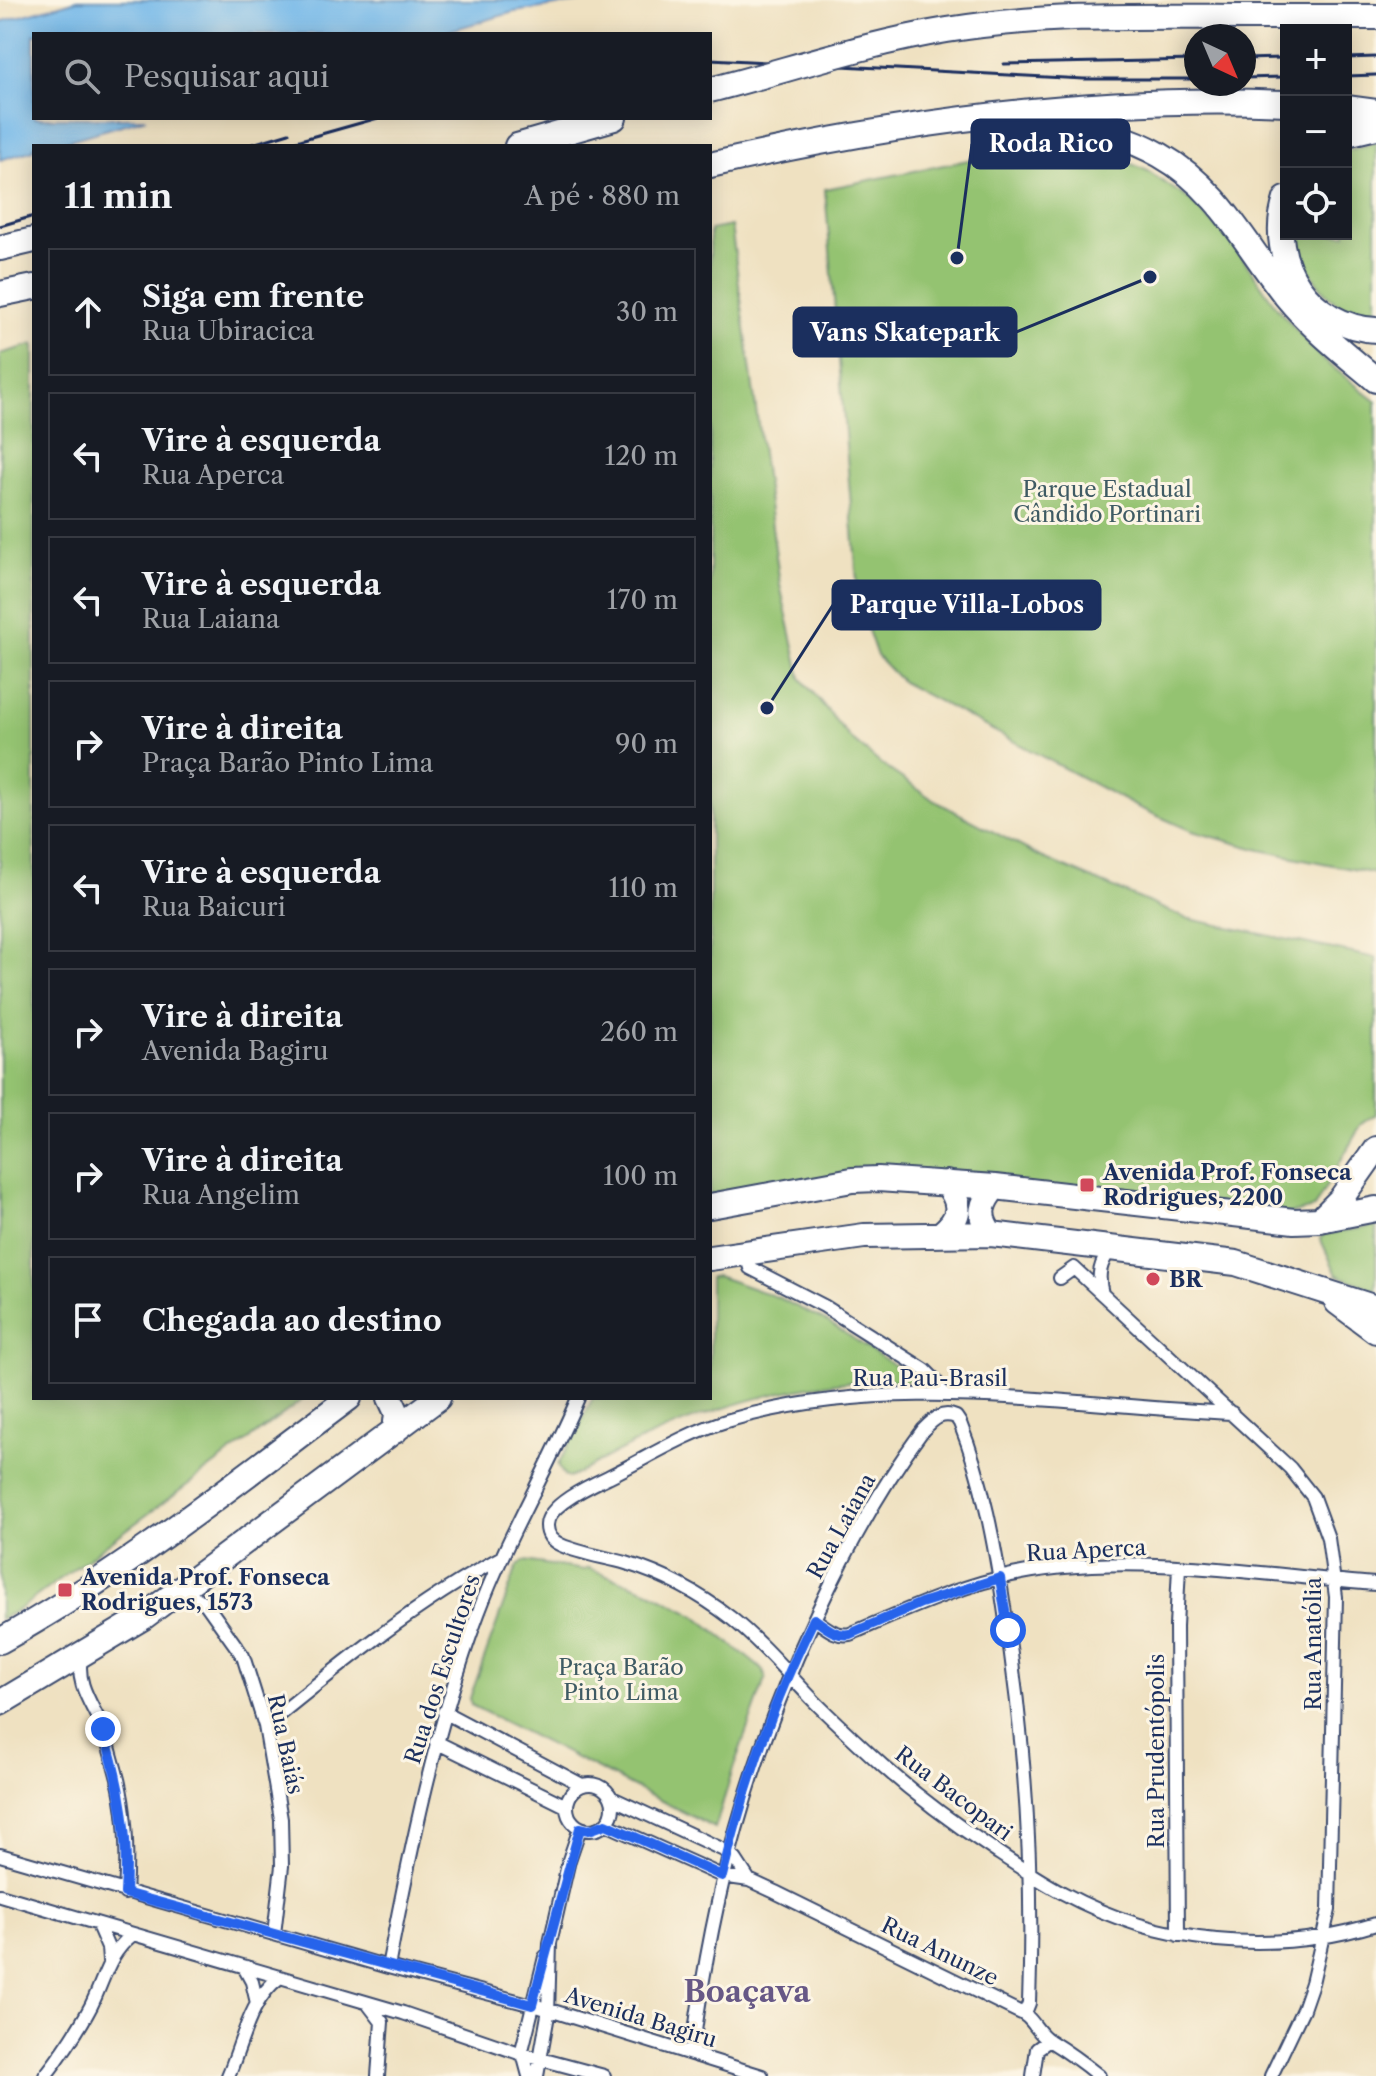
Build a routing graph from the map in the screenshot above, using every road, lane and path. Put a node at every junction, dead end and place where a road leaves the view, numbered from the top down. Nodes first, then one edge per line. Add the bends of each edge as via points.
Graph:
1 (1376, 17) edge
2 (712, 89) edge
3 (1280, 103) edge
4 (1352, 109) edge
5 (1376, 112) edge
6 (1029, 113) junction
7 (607, 120) edge
8 (1376, 127) edge
9 (1352, 133) edge
10 (524, 144) edge
11 (712, 165) edge
12 (32, 240) edge
13 (1282, 240) edge
14 (0, 248) edge
15 (32, 287) edge
16 (0, 294) edge
17 (1376, 330) edge
18 (1376, 380) edge
19 (1376, 1149) edge
20 (946, 1183) junction
21 (995, 1187) junction
22 (712, 1206) edge
23 (1376, 1209) edge
24 (1320, 1220) junction
25 (941, 1234) junction
26 (991, 1234) junction
27 (1111, 1248) junction
28 (745, 1252) junction
29 (712, 1258) edge
30 (1060, 1278) dead end
31 (1322, 1291) junction
32 (1102, 1294) junction
33 (1376, 1308) edge
34 (1376, 1331) edge
35 (943, 1394) junction
36 (346, 1400) edge
37 (391, 1400) edge
38 (435, 1400) edge
39 (577, 1400) edge
40 (1232, 1413) junction
41 (395, 1431) junction
42 (562, 1546) joint
43 (502, 1557) junction
44 (1179, 1567) junction
45 (1000, 1578) junction
46 (1336, 1581) junction
47 (1376, 1584) edge
48 (181, 1589) junction
49 (814, 1619) junction
50 (0, 1641) edge
51 (81, 1657) junction
52 (789, 1674) junction
53 (0, 1703) edge
54 (444, 1712) junction
55 (265, 1726) junction
56 (436, 1742) junction
57 (582, 1785) junction
58 (612, 1798) junction
59 (566, 1806) junction
60 (606, 1824) junction
61 (580, 1828) junction
62 (728, 1852) junction
63 (0, 1855) edge
64 (1031, 1874) junction
65 (722, 1876) junction
66 (749, 1880) junction
67 (125, 1893) junction
68 (0, 1895) edge
69 (1376, 1924) edge
70 (98, 1925) junction
71 (274, 1934) junction
72 (132, 1935) junction
73 (1178, 1935) junction
74 (1323, 1936) junction
75 (550, 1943) junction
76 (109, 1961) junction
77 (388, 1967) junction
78 (245, 1969) junction
79 (279, 1978) junction
80 (257, 2003) junction
81 (369, 2005) junction
82 (532, 2005) junction
83 (548, 2010) junction
84 (400, 2013) junction
85 (1025, 2013) junction
86 (382, 2030) junction
87 (1048, 2041) junction
88 (692, 2053) junction
89 (522, 2054) junction
90 (541, 2059) junction
91 (45, 2076) edge
92 (228, 2076) edge
93 (378, 2076) edge
94 (529, 2076) edge
95 (537, 2076) edge
96 (604, 2076) edge
97 (762, 2076) edge
98 (1033, 2076) edge
99 (1099, 2076) edge
100 (1271, 2076) edge

1 - 2 highway, bridge via 1070,18 961,28
3 - 6 highway via 1174,103
4 - 5 highway
6 - 11 highway via 845,137
6 - 18 highway via 1121,136 1184,170 1228,214 1311,326
7 - 10 highway
8 - 9 highway
12 - 14 highway
13 - 17 highway via 1295,281 1307,297 1337,322
15 - 16 highway
19 - 24 highway
20 - 21 highway
20 - 22 highway via 852,1180
20 - 25 highway via 958,1206 954,1221
21 - 24 highway
21 - 26 highway via 982,1208
23 - 24 highway
25 - 26 highway
25 - 28 highway via 864,1236
26 - 27 highway
27 - 31 highway via 1236,1263
27 - 32 street via 1098,1277
28 - 29 highway
28 - 35 street via 750,1268 850,1321 925,1370
30 - 32 street, Rua Anatólia via 1074,1268
31 - 33 highway
31 - 34 highway
32 - 40 street, Rua Anatólia
35 - 40 street, Rua Pau-Brasil
35 - 42 street, Rua Pau-Brasil via 828,1399 721,1423 591,1485 553,1509 546,1530
36 - 50 highway via 128,1562
37 - 41 highway via 397,1413
38 - 41 highway
39 - 43 street, Rua dos Escultores
40 - 46 street, Rua Anatólia via 1313,1497
41 - 48 highway
42 - 52 street, Rua Bacopari via 679,1583 742,1628
43 - 54 street, Rua dos Escultores
43 - 55 street via 414,1611
44 - 45 street, Rua Aperca via 1094,1566
44 - 46 street, Rua Aperca
44 - 73 street, Rua Prudentópolis
45 - 49 street, Rua Aperca via 842,1636
45 - 49 street, Rua Laiana via 962,1427 956,1417 945,1414 917,1438 871,1509
45 - 64 street via 1022,1730
46 - 47 street, Rua Aperca
46 - 74 street, Rua Anatólia via 1331,1865
48 - 51 highway
48 - 55 street, Rua Baiás via 206,1604 243,1656
49 - 52 street, Rua Laiana
51 - 53 highway
51 - 67 street via 80,1685 103,1729 120,1788 127,1837
52 - 62 street, Rua Laiana
52 - 64 street, Rua Bacopari via 915,1794
54 - 56 street, Rua dos Escultores
54 - 57 street
55 - 71 street, Rua Baiás via 281,1819
56 - 59 street
56 - 77 street, Rua dos Escultores
57 - 58 street via 600,1785
57 - 59 street
58 - 60 street
58 - 62 street
59 - 61 street
60 - 61 street
60 - 65 street
61 - 75 street
62 - 65 street, Rua Laiana
62 - 66 street, Rua Anunze
63 - 67 street, Avenida Bagiru
64 - 73 street, Rua Bacopari via 1101,1911
64 - 85 street
65 - 66 street, Rua Anunze
65 - 88 street, Rua Laiana
66 - 85 street, Rua Anunze
67 - 71 street, Avenida Bagiru
68 - 70 street
69 - 74 street, Rua Bacopari
70 - 72 street
70 - 76 street
71 - 77 street, Avenida Bagiru
72 - 76 street
72 - 78 street
73 - 74 street, Rua Bacopari via 1257,1942
74 - 100 street, Rua Anatólia via 1303,2009
75 - 82 street
75 - 83 street
76 - 91 street via 91,2006
77 - 82 street, Avenida Bagiru
78 - 79 street
78 - 80 street
79 - 80 street
79 - 81 street
80 - 92 street
81 - 84 street
81 - 86 street
82 - 83 street, Avenida Bagiru
82 - 89 street
83 - 88 street, Avenida Bagiru
83 - 90 street
84 - 86 street
84 - 89 street
85 - 87 street, Rua Anunze
86 - 93 street
87 - 98 street via 1037,2049
87 - 99 street, Rua Anunze
88 - 97 street, Avenida Bagiru
89 - 90 street
89 - 94 street
90 - 95 street
90 - 96 street

